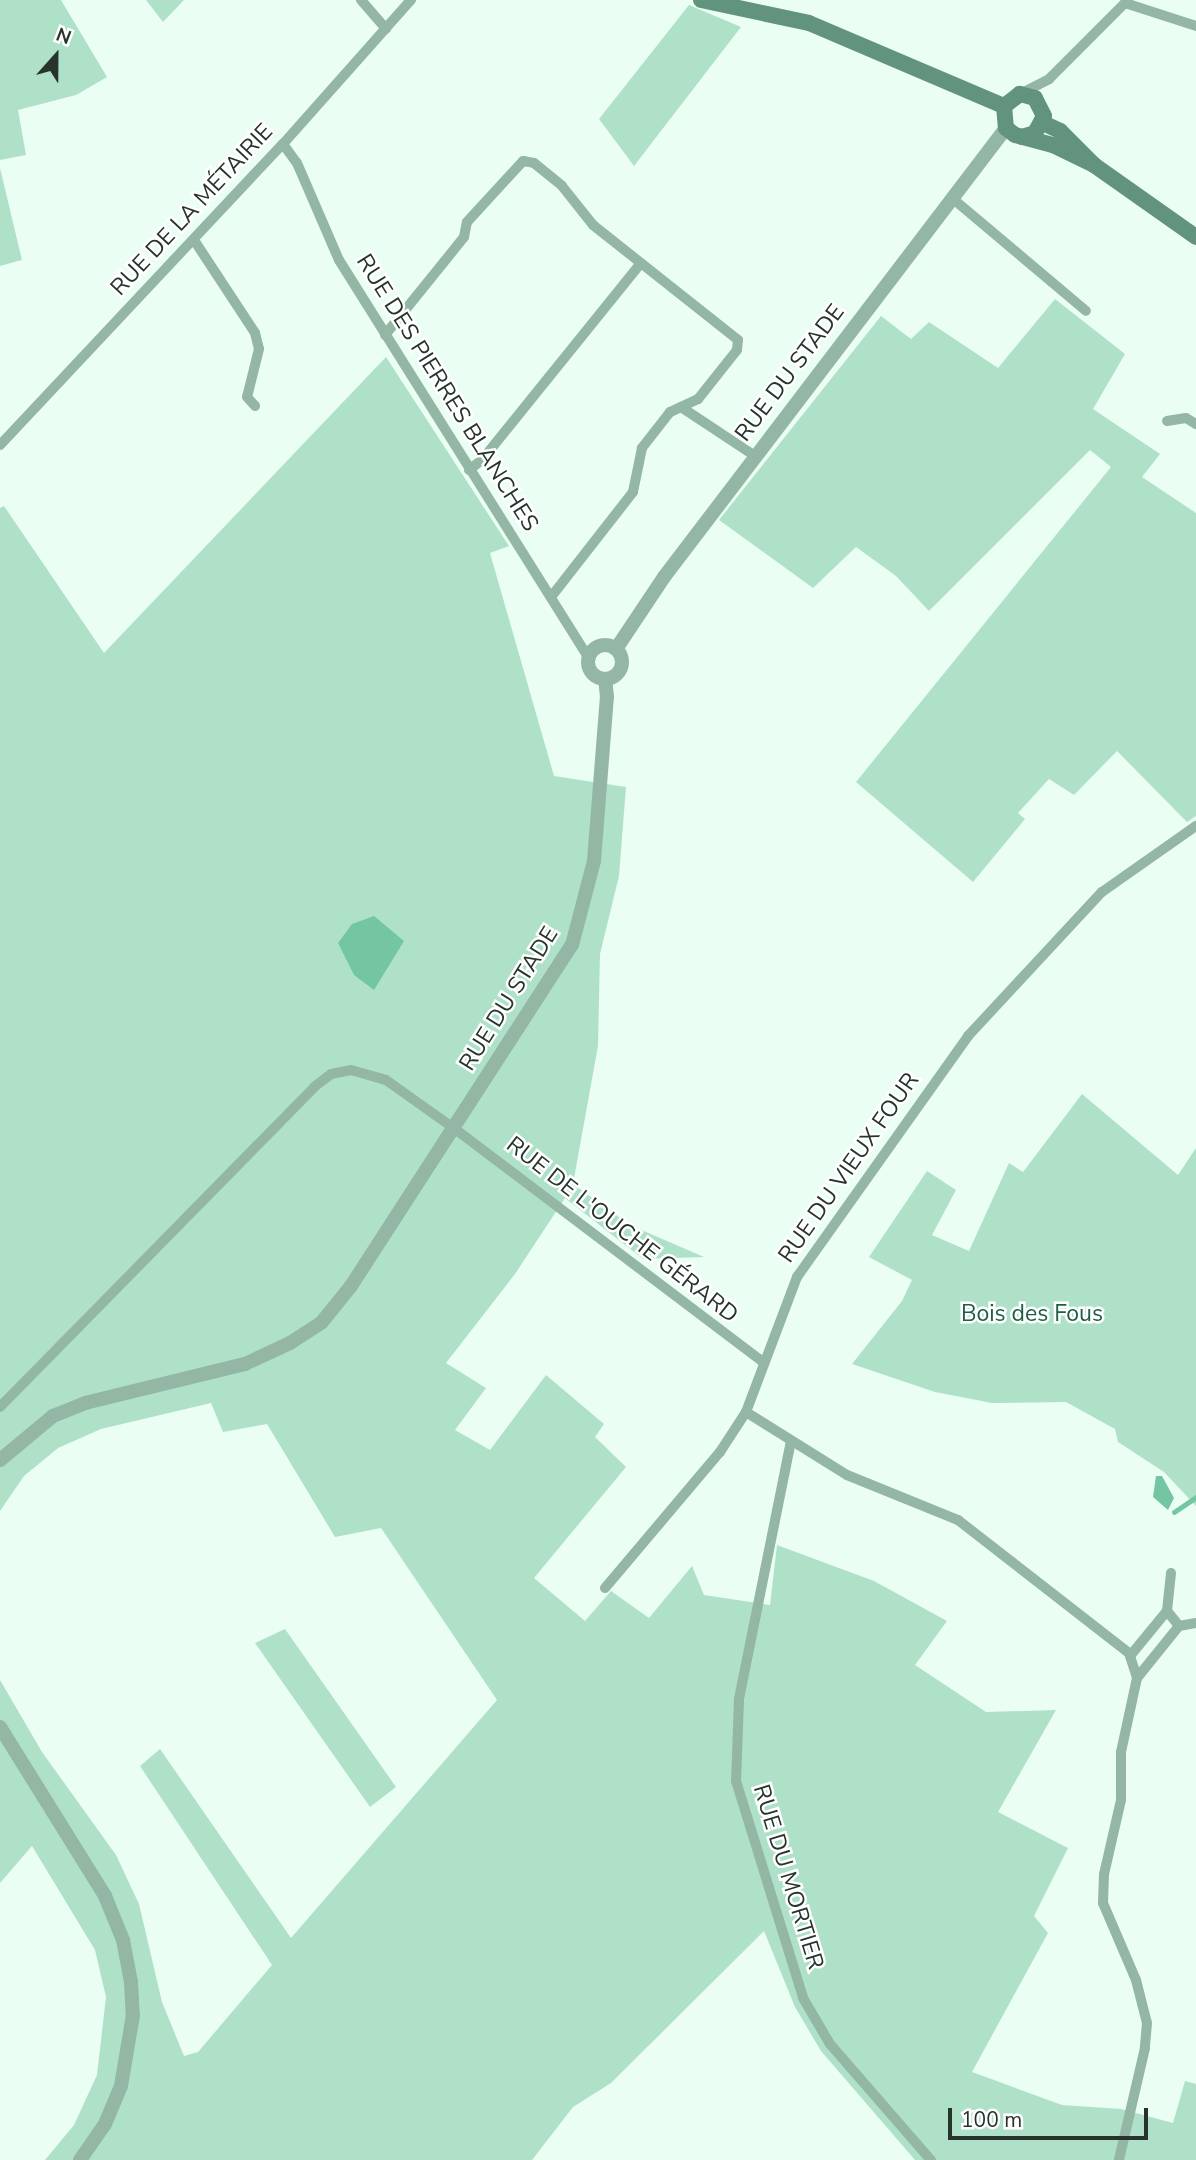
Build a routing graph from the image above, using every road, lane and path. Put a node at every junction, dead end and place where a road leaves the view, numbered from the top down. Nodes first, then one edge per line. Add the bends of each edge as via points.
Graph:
1 (361, 0) edge
2 (411, 0) edge
3 (701, 0) edge
4 (1126, 1) edge
5 (1196, 26) edge
6 (386, 29) junction
7 (1049, 79) junction
8 (1020, 94) junction
9 (1040, 104) junction
10 (1004, 106) junction
11 (1043, 123) junction
12 (1006, 128) junction
13 (1022, 137) junction
14 (283, 144) junction
15 (1094, 165) junction
16 (952, 198) junction
17 (1196, 237) edge
18 (194, 240) junction
19 (641, 263) junction
20 (1086, 311) dead end
21 (385, 335) junction
22 (255, 406) dead end
23 (681, 407) junction
24 (1167, 421) dead end
25 (1196, 424) edge
26 (0, 445) edge
27 (755, 456) junction
28 (469, 470) junction
29 (551, 597) junction
30 (616, 649) junction
31 (589, 658) junction
32 (605, 679) junction
33 (1196, 826) edge
34 (455, 1129) junction
35 (764, 1363) junction
36 (0, 1407) edge
37 (746, 1412) junction
38 (790, 1441) junction
39 (0, 1460) edge
40 (1171, 1573) dead end
41 (605, 1588) dead end
42 (1167, 1611) junction
43 (1196, 1623) edge
44 (1179, 1626) junction
45 (1130, 1656) junction
46 (1137, 1678) junction
47 (0, 1727) edge
48 (80, 2160) edge
49 (931, 2160) edge
50 (1119, 2160) edge

1 - 6 street
2 - 6 street, RUE DE LA MÉTAIRIE
3 - 10 main road via 808,23
4 - 5 street
4 - 7 street
6 - 14 street, RUE DE LA MÉTAIRIE
7 - 8 street
7 - 9 street
8 - 9 main road
8 - 10 main road
9 - 11 main road
10 - 12 main road
11 - 13 main road via 1035,133
11 - 15 main road via 1060,131
12 - 13 main road
12 - 16 street, RUE DU STADE
13 - 15 main road via 1053,145
14 - 18 street, RUE DE LA MÉTAIRIE
14 - 21 street, RUE DES PIERRES BLANCHES via 297,163 338,260
15 - 17 main road
16 - 20 street
16 - 27 street, RUE DU STADE
18 - 22 street via 255,333 259,349 247,397
18 - 26 street, RUE DE LA MÉTAIRIE
19 - 21 street via 593,225 562,186 534,163 523,160 467,222 464,237
19 - 23 street via 738,340 737,350 698,398
19 - 28 street via 482,460
21 - 28 street, RUE DES PIERRES BLANCHES
23 - 27 street
23 - 29 street via 670,412 642,448 633,492
24 - 25 street via 1186,418
27 - 30 street, RUE DU STADE
28 - 29 street, RUE DES PIERRES BLANCHES
29 - 31 street, RUE DES PIERRES BLANCHES
30 - 31 street via 600,646
30 - 32 street via 621,668
31 - 32 street via 591,672
32 - 34 street, RUE DU STADE via 594,861 585,912 551,981
33 - 35 street, RUE DU VIEUX FOUR via 1102,892 968,1036 797,1276
34 - 35 street, RUE DE L'OUCHE GÉRARD
34 - 36 street, RUE DE L'OUCHE GÉRARD via 386,1080 366,1072 331,1074
34 - 39 street, RUE DU STADE via 322,1322 245,1364 85,1403 53,1416
35 - 37 street, RUE DU VIEUX FOUR
37 - 38 street
37 - 41 street, RUE DU VIEUX FOUR via 720,1452
38 - 45 street via 847,1475 958,1520
38 - 49 street, RUE DU MORTIER via 739,1700 736,1781 803,1998 830,2044
40 - 42 street
42 - 44 street
42 - 45 street
43 - 44 street
44 - 46 street
45 - 46 street
46 - 50 street via 1121,1752 1121,1800 1102,1903 1136,1980 1147,2023
47 - 48 street via 105,1896 123,1940 131,1982 133,2015 121,2086 105,2124

